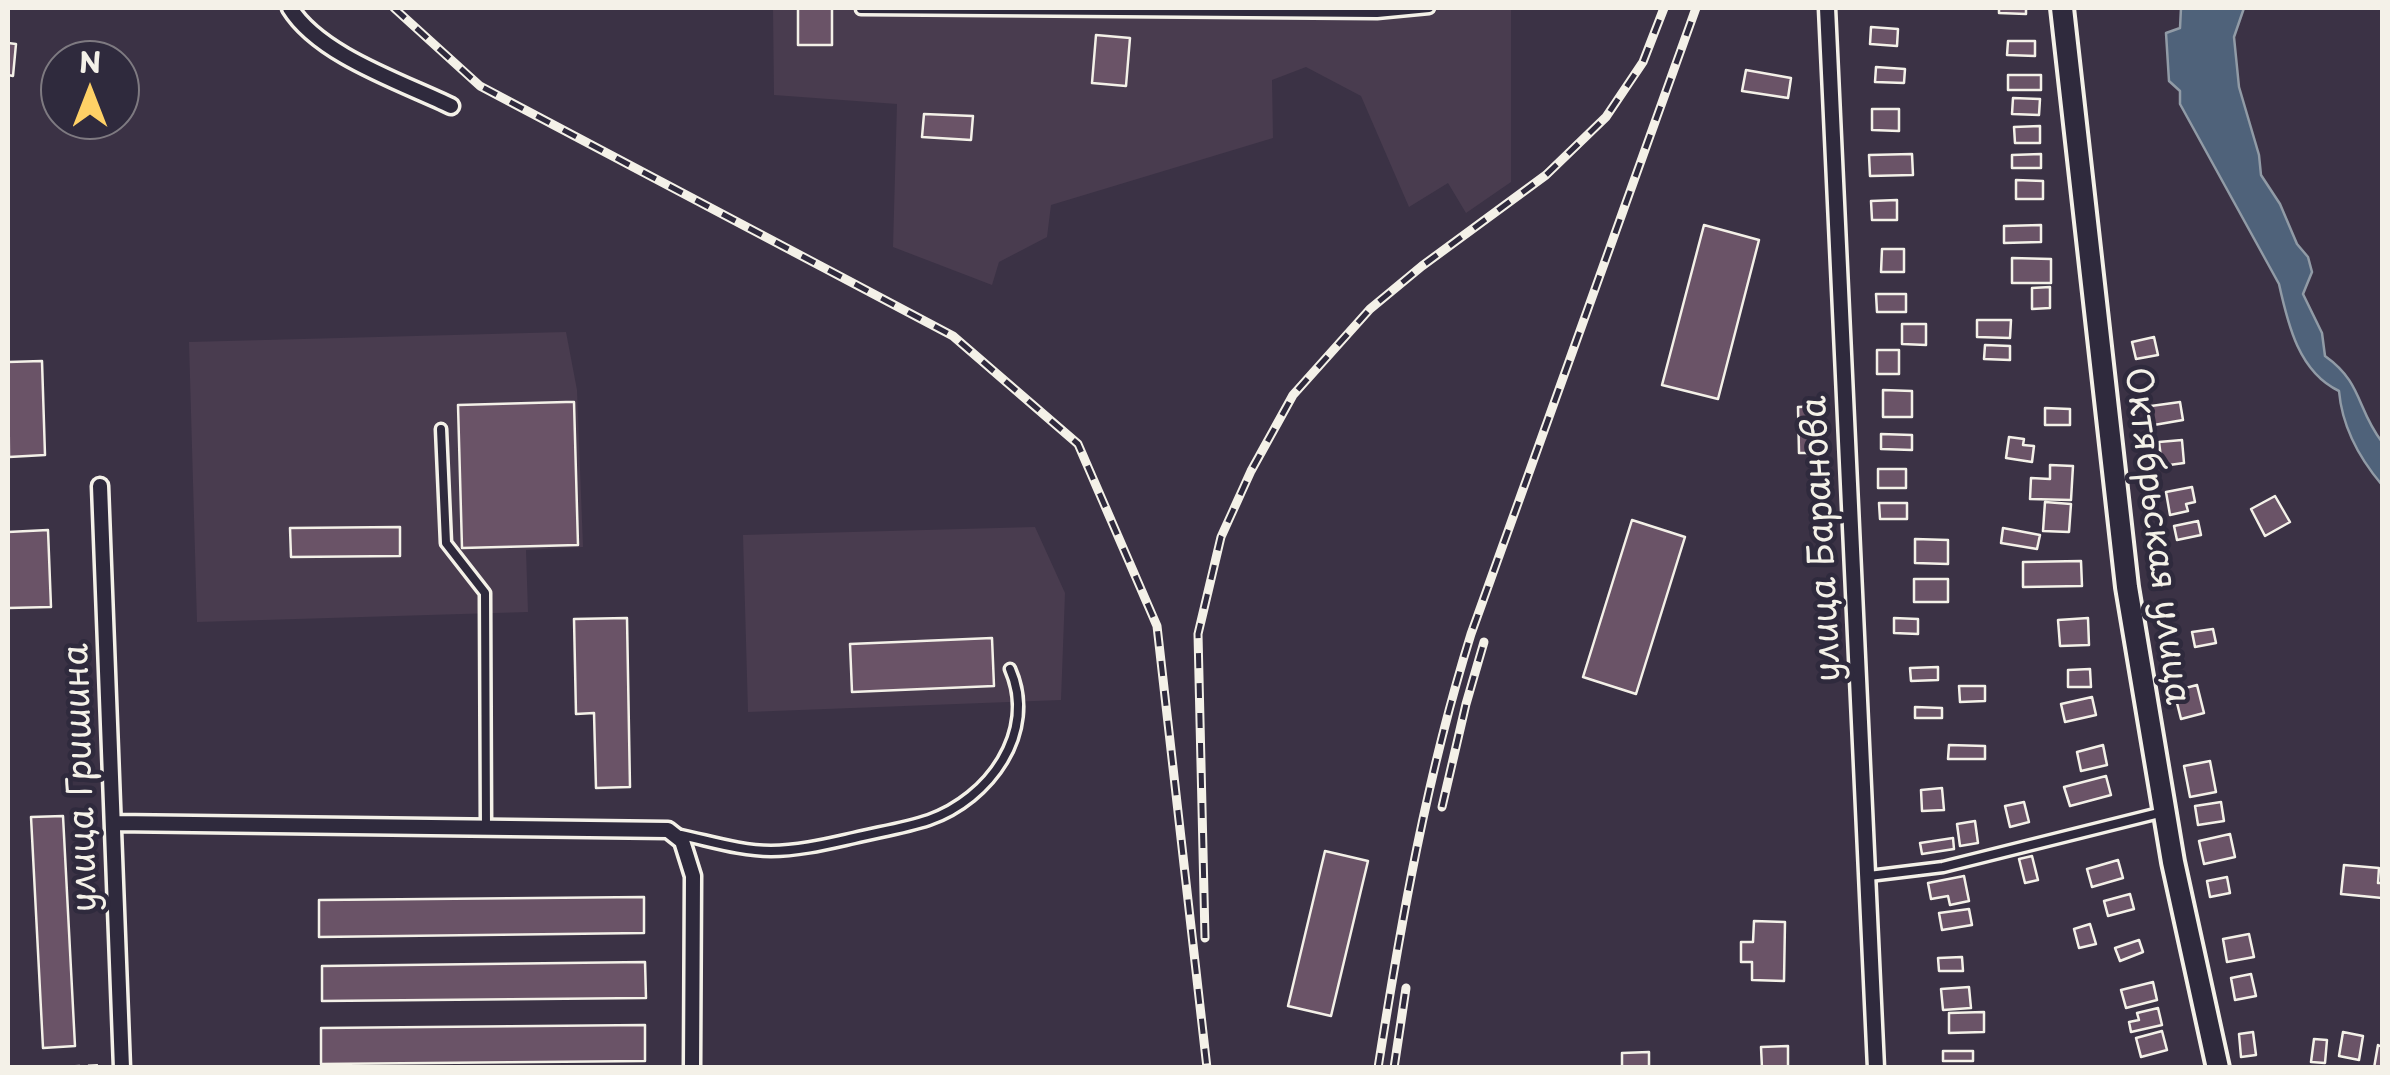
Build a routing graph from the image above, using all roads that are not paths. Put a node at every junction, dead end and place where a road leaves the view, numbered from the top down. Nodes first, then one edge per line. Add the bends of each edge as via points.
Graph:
1 (290, 8) edge
2 (1430, 8) edge
3 (1827, 8) edge
4 (2062, 8) edge
5 (861, 9) edge
6 (451, 106) dead end
7 (440, 429) dead end
8 (100, 486) dead end
9 (1010, 669) dead end
10 (2163, 812) junction
11 (116, 823) junction
12 (486, 828) junction
13 (675, 834) junction
14 (1869, 876) junction
15 (122, 1068) edge
16 (692, 1068) edge
17 (1876, 1068) edge
18 (2218, 1068) edge

1 - 6 street via 325,44
2 - 5 lane via 1377,14
3 - 14 street, улица Баранова
4 - 10 street, Октябрьская улица via 2126,588
7 - 12 lane via 446,543 485,593
8 - 11 street, улица Гришина
9 - 13 lane via 1018,701 1010,752 977,790 932,819 770,851
10 - 14 lane via 1943,867
10 - 18 street, Октябрьская улица
11 - 12 street
11 - 15 street, улица Гришина
12 - 13 street
13 - 16 street via 693,876
14 - 17 street, улица Баранова

